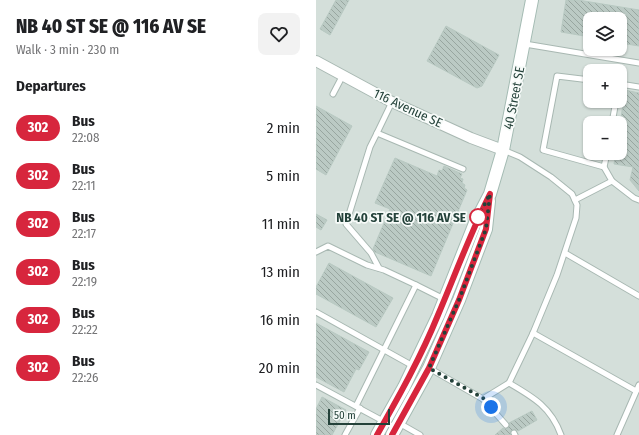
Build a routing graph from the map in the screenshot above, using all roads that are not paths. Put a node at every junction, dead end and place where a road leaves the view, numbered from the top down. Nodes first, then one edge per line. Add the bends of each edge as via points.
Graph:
1 (532, 0) edge
2 (525, 44) junction
3 (316, 61) edge
4 (639, 63) edge
5 (343, 75) junction
6 (583, 79) edge
7 (627, 85) edge
8 (639, 87) edge
9 (333, 94) dead end
10 (392, 102) junction
11 (377, 133) junction
12 (503, 150) junction
13 (606, 160) edge
14 (604, 167) junction
15 (463, 169) dead end
16 (612, 181) junction
17 (490, 194) junction
18 (575, 200) junction
19 (639, 200) edge
20 (316, 252) edge
21 (565, 253) junction
22 (379, 268) junction
23 (416, 285) junction
24 (639, 296) edge
25 (445, 300) junction
26 (316, 312) edge
27 (533, 333) junction
28 (384, 350) junction
29 (414, 366) junction
30 (429, 368) junction
31 (509, 383) junction
32 (316, 385) edge
33 (639, 385) edge
34 (636, 392) junction
35 (483, 398) junction
36 (358, 407) junction
37 (384, 421) junction
38 (506, 425) dead end
39 (396, 429) edge
40 (345, 435) edge
41 (377, 435) edge
42 (420, 435) edge
43 (562, 435) edge
44 (617, 435) edge

1 - 2 street, 40 Street SE
2 - 4 lane
2 - 12 street, 40 Street SE
3 - 5 street, 116 Avenue SE
5 - 9 lane
5 - 10 street, 116 Avenue SE
6 - 14 lane via 557,76 543,150
7 - 8 lane
10 - 11 lane
10 - 12 street, 116 Avenue SE
11 - 15 lane
11 - 22 lane via 370,147 346,224 371,253
12 - 17 street, 40 Street SE
12 - 18 lane via 520,157 551,177 572,194
13 - 14 lane
14 - 16 lane
16 - 18 lane
16 - 19 lane
17 - 25 street, 40 Street SE via 475,223
17 - 30 street, 40 Street SE via 486,229
18 - 21 lane via 576,218
20 - 22 lane via 328,246
21 - 24 lane
21 - 27 lane
22 - 23 lane
23 - 25 lane
23 - 28 lane
25 - 29 street, 40 Street SE
26 - 28 lane
27 - 31 lane
27 - 34 lane
28 - 29 lane
28 - 36 lane
29 - 37 street, 40 Street SE
30 - 35 lane
30 - 39 street, 40 Street SE
31 - 35 lane
31 - 43 lane via 535,398 554,417
32 - 36 lane
33 - 34 lane
34 - 44 lane
35 - 38 lane
36 - 37 lane
36 - 40 lane
37 - 39 lane
37 - 41 street, 40 Street SE
39 - 42 lane

